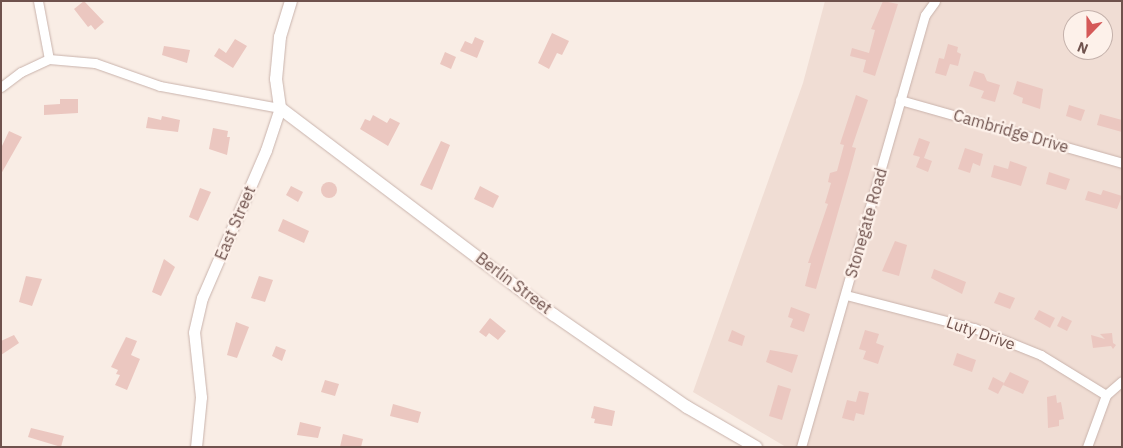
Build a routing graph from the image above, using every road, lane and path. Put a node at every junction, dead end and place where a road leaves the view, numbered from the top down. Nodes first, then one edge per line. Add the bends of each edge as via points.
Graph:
1 (38, 1) edge
2 (291, 1) edge
3 (934, 1) edge
4 (49, 59) junction
5 (1, 87) edge
6 (900, 100) junction
7 (280, 108) junction
8 (1122, 163) edge
9 (846, 295) junction
10 (1122, 381) edge
11 (1106, 395) junction
12 (196, 447) edge
13 (756, 447) edge
14 (801, 447) edge
15 (1087, 447) edge

1 - 4 street
2 - 7 main road, East Street via 280,37 276,79
3 - 6 street, Stonegate Road via 924,15
4 - 5 street via 21,72
4 - 7 street via 95,63 160,86
6 - 8 street, Cambridge Drive
6 - 9 street, Stonegate Road
7 - 12 street, East Street via 266,150 202,298 194,332 202,397
7 - 13 main road, Berlin Street via 554,315 687,407
9 - 11 street, Luty Drive via 974,328 1040,355
9 - 14 street, Stonegate Road
10 - 11 street
11 - 15 street

